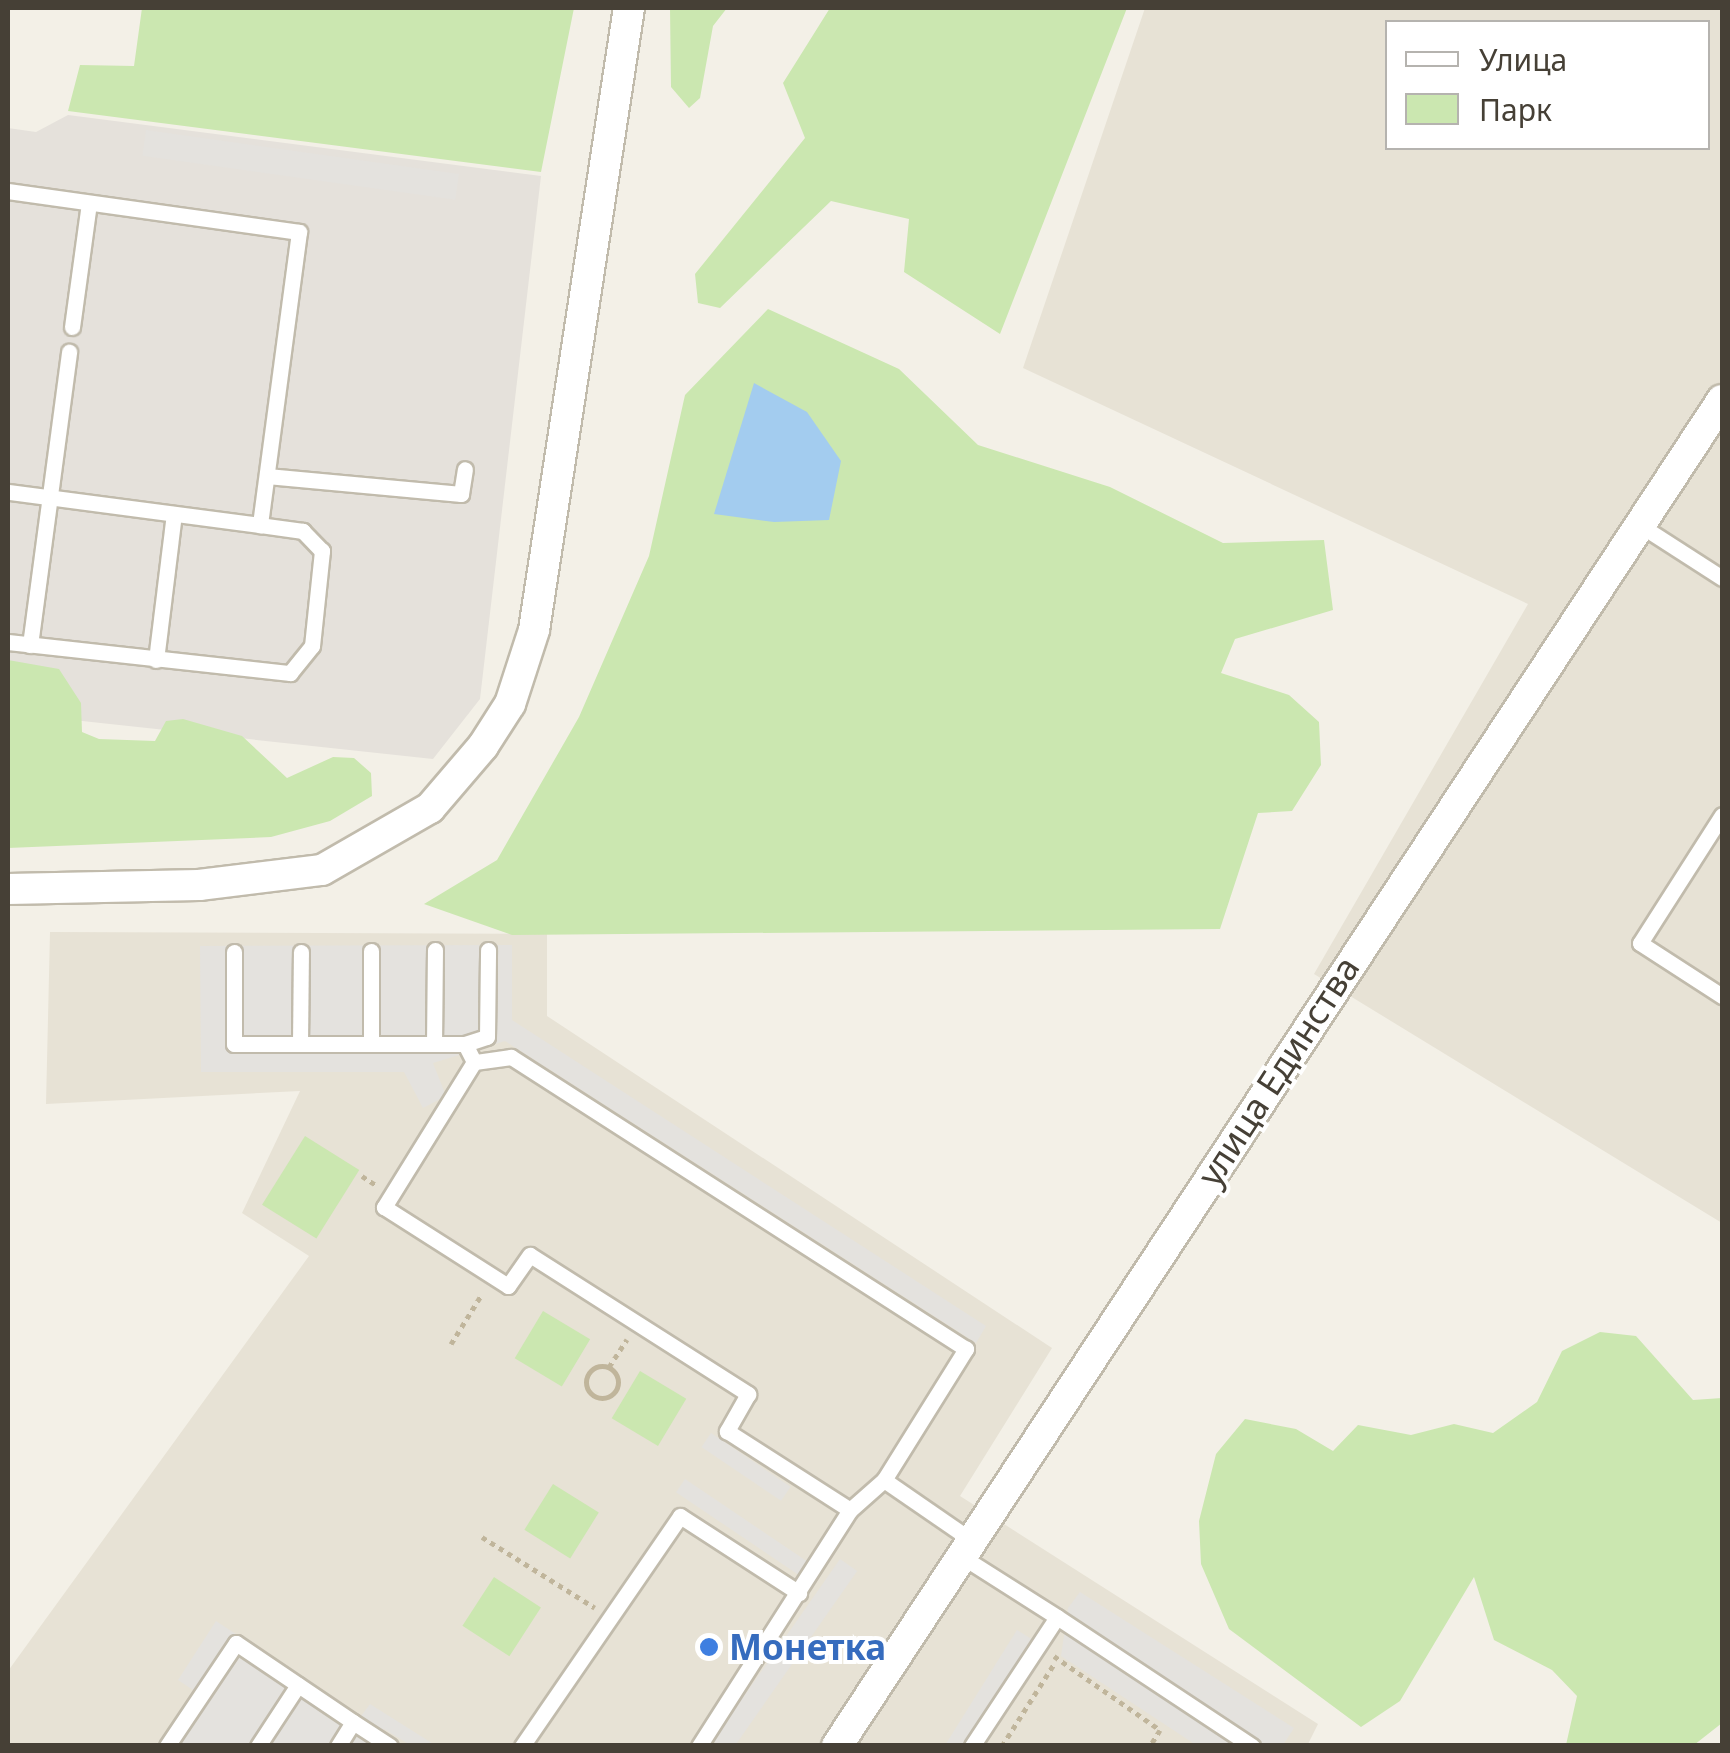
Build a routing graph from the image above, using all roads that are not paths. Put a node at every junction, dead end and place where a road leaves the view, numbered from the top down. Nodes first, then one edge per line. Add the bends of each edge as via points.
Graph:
1 (629, 8) edge
2 (8, 191) edge
3 (88, 202) junction
4 (72, 327) dead end
5 (69, 352) dead end
6 (1722, 400) edge
7 (464, 469) dead end
8 (266, 476) junction
9 (8, 492) edge
10 (50, 498) junction
11 (174, 514) junction
12 (260, 525) junction
13 (1643, 527) junction
14 (1722, 578) edge
15 (8, 642) edge
16 (30, 645) junction
17 (156, 660) junction
18 (1722, 815) edge
19 (8, 888) edge
20 (435, 950) dead end
21 (488, 950) dead end
22 (371, 951) dead end
23 (234, 952) dead end
24 (300, 952) dead end
25 (1722, 996) edge
26 (300, 1044) junction
27 (371, 1044) junction
28 (434, 1044) junction
29 (465, 1044) junction
30 (474, 1062) junction
31 (884, 1480) junction
32 (850, 1510) junction
33 (966, 1548) junction
34 (799, 1593) junction
35 (1057, 1617) junction
36 (298, 1685) junction
37 (353, 1722) junction
38 (168, 1746) edge
39 (258, 1746) edge
40 (338, 1746) edge
41 (390, 1746) edge
42 (522, 1746) edge
43 (700, 1746) edge
44 (837, 1746) edge
45 (972, 1746) edge
46 (1252, 1746) edge

1 - 19 street via 534,630 510,704 483,746 430,808 322,870 199,885
2 - 3 lane
3 - 4 lane
3 - 8 lane via 299,232
5 - 10 lane
6 - 13 street, улица Единства
7 - 8 lane via 462,494
8 - 12 lane
9 - 10 lane
10 - 11 lane
10 - 16 lane
11 - 12 lane
11 - 17 lane
12 - 17 lane via 304,531 322,551 312,646 302,663 273,674
13 - 14 lane
13 - 33 street, улица Единства via 1388,902
15 - 16 lane
16 - 17 lane
18 - 25 lane via 1640,943
20 - 28 lane
21 - 29 lane via 486,1037
22 - 27 lane
23 - 26 lane via 234,1044
24 - 26 lane
26 - 27 lane
27 - 28 lane
28 - 29 lane
29 - 30 lane
30 - 31 lane via 511,1057 966,1349
30 - 32 lane via 384,1207 508,1286 530,1256 748,1394 727,1431
31 - 32 lane
31 - 33 lane
32 - 34 lane
33 - 35 lane
33 - 44 street, улица Единства
34 - 42 lane via 680,1516
34 - 43 lane
35 - 45 lane
35 - 46 lane
36 - 37 lane
36 - 38 lane via 236,1643
36 - 39 lane
37 - 40 lane
37 - 41 lane

